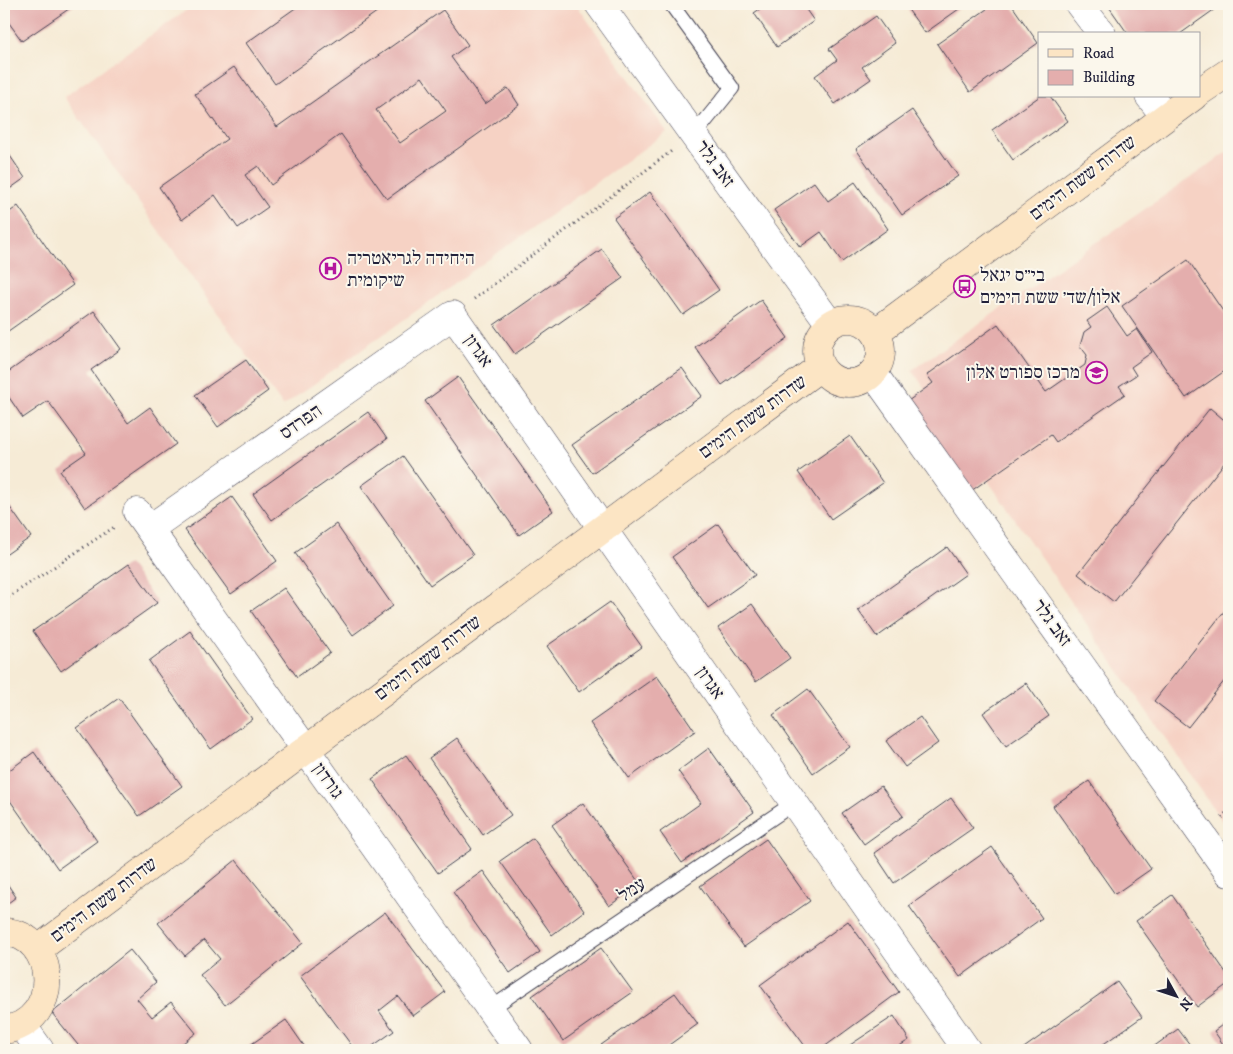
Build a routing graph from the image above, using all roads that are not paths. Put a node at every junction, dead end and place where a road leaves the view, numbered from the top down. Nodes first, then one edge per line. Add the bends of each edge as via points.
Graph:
1 (599, 4) edge
2 (670, 4) edge
3 (1079, 4) edge
4 (1100, 32) edge
5 (1229, 72) edge
6 (1200, 91) edge
7 (1187, 98) edge
8 (1157, 106) edge
9 (694, 135) junction
10 (453, 315) joint
11 (830, 324) junction
12 (876, 332) junction
13 (820, 367) junction
14 (873, 373) junction
15 (143, 520) joint
16 (602, 528) junction
17 (306, 750) junction
18 (794, 803) junction
19 (1229, 872) edge
20 (4, 932) edge
21 (37, 950) junction
22 (490, 1009) junction
23 (13, 1027) edge
24 (40, 1050) edge
25 (519, 1050) edge
26 (967, 1050) edge

1 - 9 street, זאב גלר
2 - 9 lane via 732,88
3 - 4 street
5 - 6 street
7 - 8 street, שדרות ששת הימים
8 - 12 street, שדרות ששת הימים
9 - 11 street, זאב גלר
10 - 15 street, הפרדס
10 - 16 street, אגרון
11 - 12 street via 842,319 855,319
11 - 13 street via 817,344
12 - 14 street via 881,358
13 - 14 street via 827,375 845,384 855,383
13 - 16 street, שדרות ששת הימים
14 - 19 street, זאב גלר
15 - 17 street, גורדון
16 - 17 street, שדרות ששת הימים
16 - 18 street, אגרון
17 - 21 street, שדרות ששת הימים
17 - 22 street, גורדון
18 - 22 lane, עמל
18 - 26 street, אגרון
20 - 21 street via 24,938
21 - 23 street via 45,964 48,981 44,999 36,1014
22 - 25 street, גורדון
23 - 24 street

